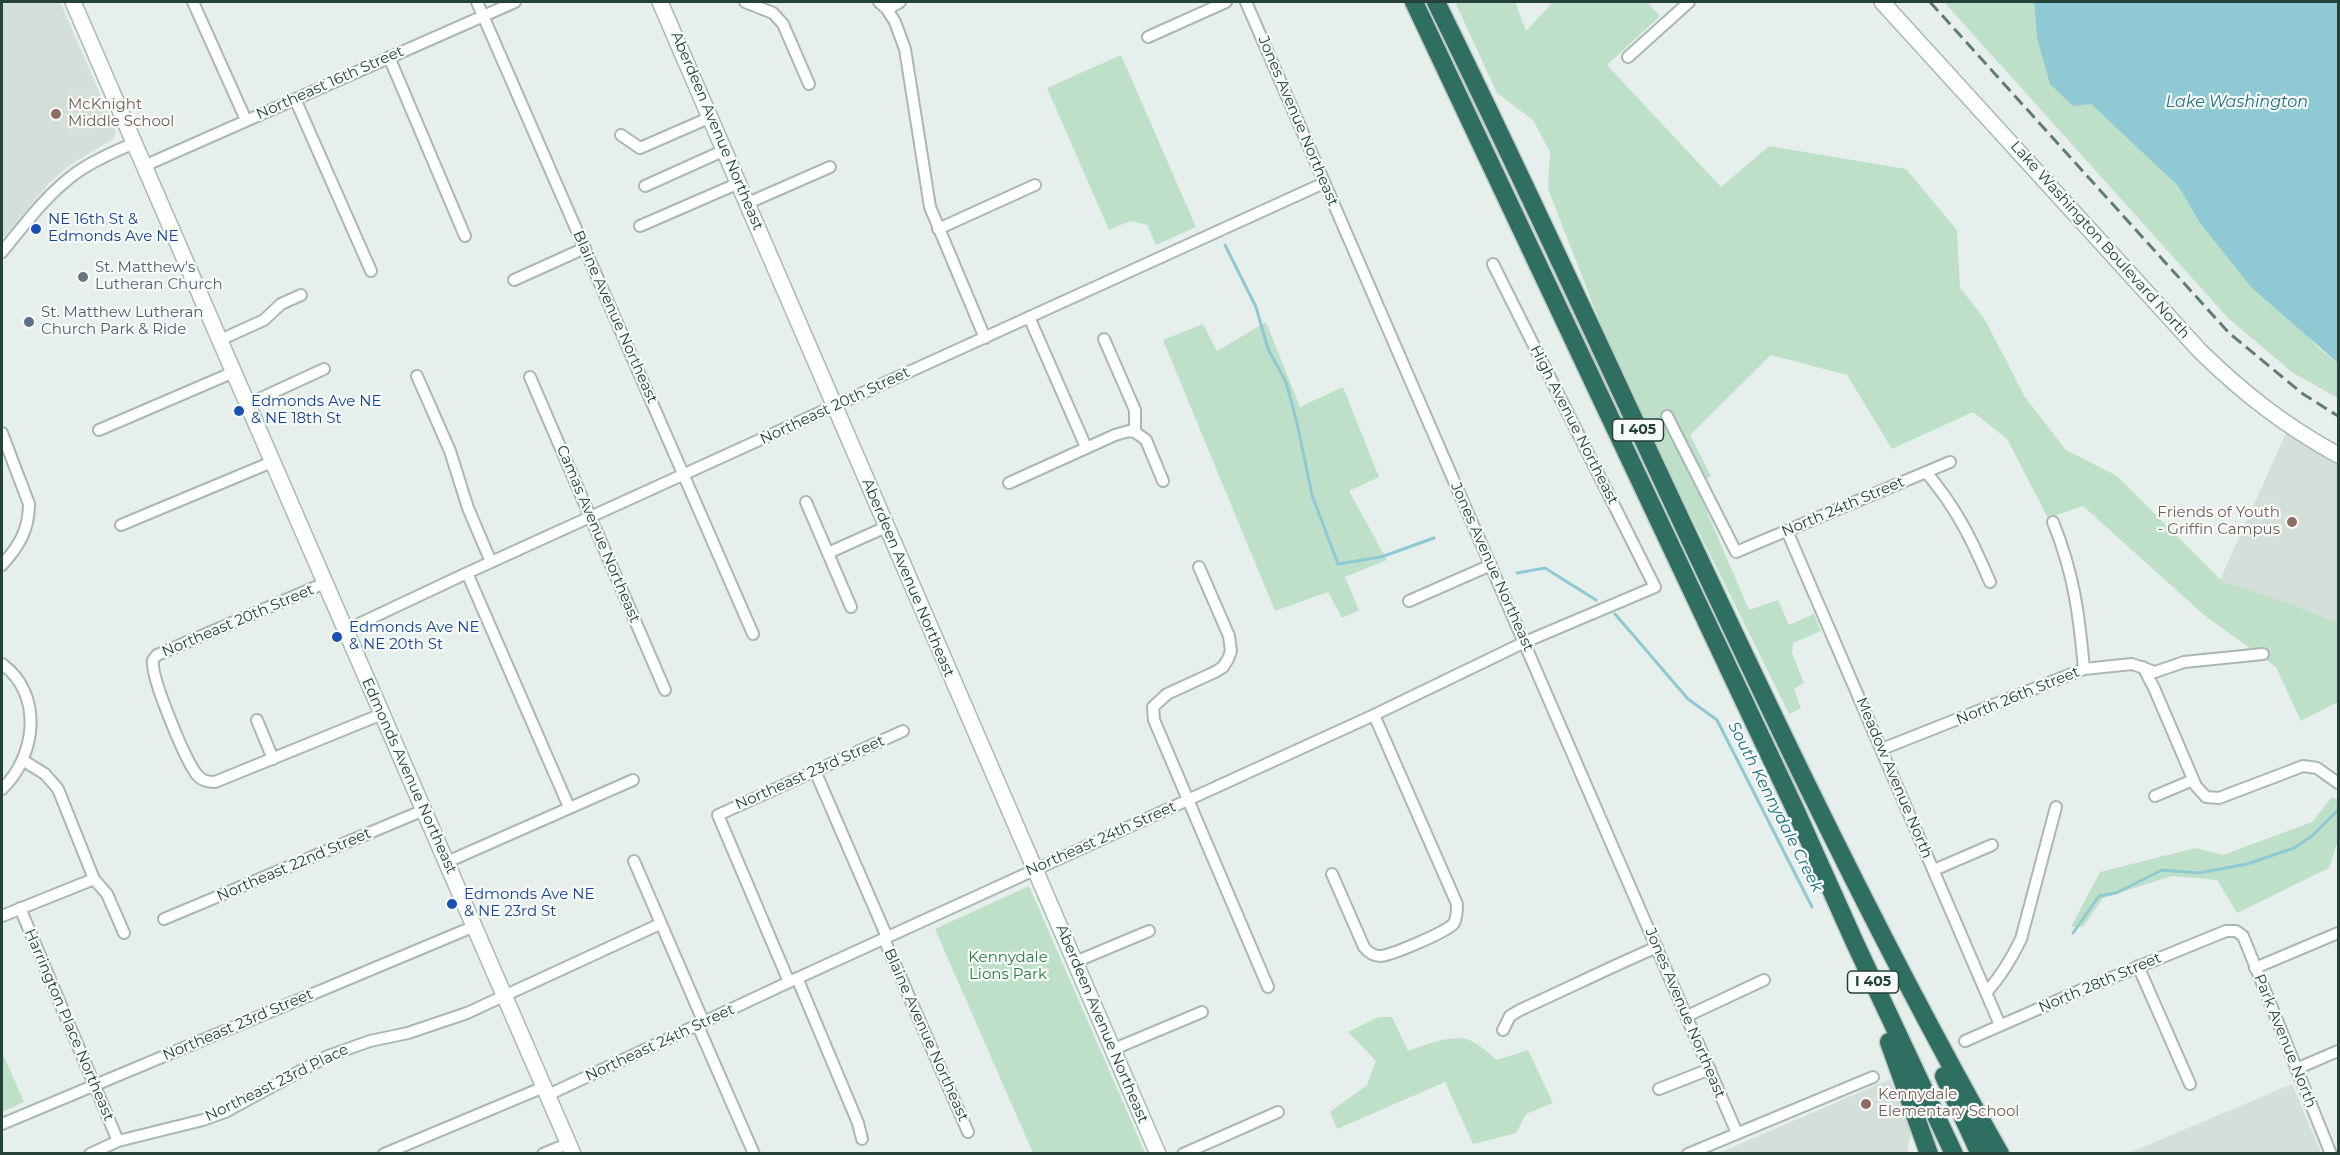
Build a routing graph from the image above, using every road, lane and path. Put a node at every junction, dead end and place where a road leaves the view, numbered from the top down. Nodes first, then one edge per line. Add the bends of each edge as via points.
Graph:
1 (73, 2) edge
2 (193, 2) edge
3 (477, 2) edge
4 (515, 2) edge
5 (660, 2) edge
6 (745, 2) edge
7 (900, 2) edge
8 (1226, 2) edge
9 (1246, 2) edge
10 (1414, 2) edge
11 (1436, 2) edge
12 (1689, 2) edge
13 (1882, 2) edge
14 (883, 5) edge
15 (483, 16) junction
16 (1148, 37) dead end
17 (389, 57) junction
18 (1628, 57) dead end
19 (808, 84) dead end
20 (296, 99) junction
21 (711, 117) junction
22 (246, 120) junction
23 (621, 135) dead end
24 (134, 143) junction
25 (725, 150) junction
26 (144, 166) junction
27 (830, 167) dead end
28 (739, 183) junction
29 (1324, 183) junction
30 (1035, 185) dead end
31 (645, 186) dead end
32 (748, 203) junction
33 (640, 226) dead end
34 (938, 229) junction
35 (465, 236) dead end
36 (585, 248) junction
37 (2, 252) edge
38 (1493, 264) dead end
39 (371, 271) dead end
40 (514, 280) dead end
41 (301, 295) dead end
42 (1029, 317) junction
43 (985, 338) junction
44 (1104, 339) dead end
45 (220, 340) junction
46 (324, 369) dead end
47 (234, 372) junction
48 (417, 376) dead end
49 (530, 378) dead end
50 (248, 404) junction
51 (834, 406) junction
52 (1667, 416) dead end
53 (99, 430) dead end
54 (1135, 432) junction
55 (2, 433) edge
56 (1086, 447) junction
57 (2338, 455) edge
58 (272, 462) junction
59 (1950, 462) dead end
60 (1926, 472) junction
61 (685, 475) junction
62 (1163, 481) dead end
63 (1008, 483) dead end
64 (806, 502) dead end
65 (591, 518) junction
66 (2053, 522) dead end
67 (121, 525) dead end
68 (886, 527) junction
69 (1787, 531) junction
70 (828, 553) junction
71 (491, 562) junction
72 (2, 565) edge
73 (1491, 565) junction
74 (1199, 567) dead end
75 (467, 573) junction
76 (1989, 582) dead end
77 (325, 583) junction
78 (1655, 586) joint
79 (1410, 601) dead end
80 (851, 607) dead end
81 (346, 630) junction
82 (753, 634) dead end
83 (1525, 642) junction
84 (2263, 654) dead end
85 (2, 664) edge
86 (2142, 667) junction
87 (2084, 669) junction
88 (664, 690) dead end
89 (382, 714) junction
90 (1374, 715) junction
91 (257, 720) dead end
92 (903, 731) dead end
93 (1882, 749) junction
94 (273, 759) junction
95 (24, 761) junction
96 (815, 771) junction
97 (633, 780) dead end
98 (2193, 780) junction
99 (2337, 781) edge
100 (2, 789) edge
101 (2155, 796) dead end
102 (1188, 800) junction
103 (569, 807) junction
104 (2056, 807) dead end
105 (1795, 809) junction
106 (424, 810) junction
107 (1992, 845) dead end
108 (1842, 857) junction
109 (634, 861) dead end
110 (447, 862) junction
111 (1035, 869) junction
112 (1934, 870) junction
113 (1332, 874) dead end
114 (94, 879) junction
115 (20, 908) junction
116 (2, 916) edge
117 (164, 919) dead end
118 (660, 924) junction
119 (475, 926) junction
120 (1149, 931) dead end
121 (2236, 931) joint
122 (124, 933) dead end
123 (2338, 933) edge
124 (885, 938) junction
125 (1657, 947) junction
126 (1075, 962) junction
127 (2138, 966) junction
128 (2255, 968) junction
129 (793, 980) junction
130 (1764, 980) dead end
131 (1268, 987) dead end
132 (1986, 993) junction
133 (505, 996) junction
134 (1202, 1012) dead end
135 (1687, 1016) junction
136 (701, 1024) junction
137 (2000, 1025) junction
138 (1503, 1030) dead end
139 (1965, 1041) dead end
140 (1114, 1049) junction
141 (2338, 1051) edge
142 (1710, 1069) junction
143 (2296, 1069) junction
144 (1873, 1077) dead end
145 (95, 1084) junction
146 (2190, 1084) dead end
147 (1659, 1089) dead end
148 (546, 1091) junction
149 (1278, 1112) dead end
150 (2, 1124) edge
151 (968, 1132) dead end
152 (1737, 1133) junction
153 (862, 1139) dead end
154 (118, 1141) junction
155 (571, 1148) edge
156 (90, 1154) edge
157 (384, 1154) edge
158 (543, 1154) edge
159 (754, 1154) edge
160 (1158, 1154) edge
161 (1183, 1154) edge
162 (1688, 1154) edge
163 (1929, 1154) edge
164 (1954, 1154) edge
165 (1980, 1154) edge
166 (2000, 1154) edge
167 (2331, 1154) edge

1 - 24 street, Edmonds Avenue Northeast
2 - 22 street
3 - 15 street, Blaine Avenue Northeast
4 - 15 street, Northeast 16th Street
5 - 21 street, Aberdeen Avenue Northeast
6 - 19 street via 773,13 783,24
7 - 14 street
8 - 16 street
9 - 29 street, Jones Avenue Northeast
10 - 105 highway, I 405
11 - 108 highway, I 405
12 - 18 street
13 - 57 street, Lake Washington Boulevard North via 2200,351 2270,413
14 - 34 street via 901,33 905,49 930,207
15 - 17 street, Northeast 16th Street
15 - 36 street, Blaine Avenue Northeast
17 - 20 street, Northeast 16th Street
17 - 35 street
20 - 22 street, Northeast 16th Street
20 - 39 street
21 - 23 street via 640,148
21 - 25 street, Aberdeen Avenue Northeast
22 - 26 street, Northeast 16th Street
24 - 26 street, Edmonds Avenue Northeast
24 - 37 street via 97,160 58,187
25 - 28 street, Aberdeen Avenue Northeast
25 - 31 street
26 - 45 street, Edmonds Avenue Northeast
27 - 32 street
28 - 32 street, Aberdeen Avenue Northeast
28 - 33 street
29 - 42 street, Northeast 20th Street
29 - 73 street, Jones Avenue Northeast
30 - 34 street
32 - 51 street, Aberdeen Avenue Northeast
34 - 43 street
36 - 40 street
36 - 61 street, Blaine Avenue Northeast
38 - 78 street, High Avenue Northeast
41 - 45 street via 281,304 264,320
42 - 43 street, Northeast 20th Street
42 - 56 street
43 - 51 street, Northeast 20th Street
44 - 54 street via 1135,410
45 - 47 street, Edmonds Avenue Northeast
46 - 50 street
47 - 50 street, Edmonds Avenue Northeast
47 - 53 street
48 - 71 street
49 - 65 street, Camas Avenue Northeast
50 - 58 street, Edmonds Avenue Northeast
51 - 61 street, Northeast 20th Street
51 - 68 street, Aberdeen Avenue Northeast
52 - 69 street, North 24th Street via 1736,552
54 - 56 street via 1122,432
54 - 62 street via 1146,440
55 - 72 street via 26,492 29,516 22,538
56 - 63 street
58 - 67 street
58 - 77 street, Edmonds Avenue Northeast
59 - 60 street, North 24th Street
60 - 69 street, North 24th Street
60 - 76 street via 1961,519
61 - 65 street, Northeast 20th Street
61 - 82 street, Blaine Avenue Northeast
64 - 70 street
65 - 71 street, Northeast 20th Street
65 - 88 street, Camas Avenue Northeast
66 - 87 street via 2070,570
68 - 70 street
68 - 111 street, Aberdeen Avenue Northeast
69 - 93 street, Meadow Avenue North
70 - 80 street
71 - 75 street, Northeast 20th Street
73 - 79 street
73 - 83 street, Jones Avenue Northeast
74 - 102 street via 1229,636 1231,651 1215,672 1167,694 1154,707 1156,727
75 - 81 street, Northeast 20th Street
75 - 103 street
77 - 81 street, Edmonds Avenue Northeast
77 - 94 street, Northeast 20th Street via 162,652 153,660 154,677 196,774 207,782 215,782
78 - 83 street, Northeast 24th Street
81 - 89 street, Edmonds Avenue Northeast
83 - 90 street, Northeast 24th Street
83 - 125 street, Jones Avenue Northeast
84 - 86 street, North 26th Street via 2174,664 2155,672
85 - 95 street via 19,683 29,709 31,735
86 - 87 street, North 26th Street via 2133,664
86 - 98 street
87 - 93 street, North 26th Street
89 - 94 street
89 - 106 street, Edmonds Avenue Northeast
90 - 102 street, Northeast 24th Street
90 - 113 street via 1457,904 1454,924 1444,932 1387,955 1374,955 1364,947
91 - 94 street
92 - 96 street, Northeast 23rd Street
93 - 112 street, Meadow Avenue North
95 - 100 street
95 - 114 street via 45,774 58,789
96 - 124 street, Blaine Avenue Northeast
96 - 129 street, Northeast 23rd Street via 717,815
97 - 103 street
98 - 99 street via 2200,793 2212,798 2303,766 2318,768
98 - 101 street
102 - 111 street, Northeast 24th Street
102 - 131 street
103 - 110 street
104 - 132 street via 2021,939
105 - 163 highway via 1887,1034
105 - 164 highway, I 405
106 - 110 street, Edmonds Avenue Northeast
106 - 117 street, Northeast 22nd Street
107 - 112 street
108 - 165 highway, I 405
108 - 166 highway
109 - 118 street
110 - 119 street, Edmonds Avenue Northeast
111 - 124 street, Northeast 24th Street
111 - 126 street, Aberdeen Avenue Northeast
112 - 132 street, Meadow Avenue North
114 - 115 street
114 - 122 street via 107,894
115 - 116 street
115 - 145 street, Harrington Place Northeast
118 - 133 street, Northeast 23rd Place
118 - 136 street
119 - 133 street, Edmonds Avenue Northeast
119 - 145 street, Northeast 23rd Street
120 - 126 street
121 - 127 street, North 28th Street via 2226,931
121 - 128 street, Park Avenue North via 2243,936
123 - 128 street
124 - 129 street, Northeast 24th Street
124 - 151 street, Blaine Avenue Northeast
125 - 135 street, Jones Avenue Northeast
125 - 138 street via 1520,1010 1510,1016
126 - 140 street, Aberdeen Avenue Northeast
127 - 137 street, North 28th Street
127 - 146 street
128 - 143 street, Park Avenue North
129 - 136 street, Northeast 24th Street
129 - 153 street
130 - 135 street
132 - 137 street, Meadow Avenue North
133 - 148 street, Edmonds Avenue Northeast
133 - 154 street, Northeast 23rd Place via 436,1024 328,1056 225,1112
134 - 140 street
135 - 142 street, Jones Avenue Northeast
136 - 148 street, Northeast 24th Street
136 - 159 street
137 - 139 street, North 28th Street
140 - 160 street, Aberdeen Avenue Northeast
141 - 143 street
142 - 147 street
142 - 152 street, Jones Avenue Northeast
143 - 167 street, Park Avenue North
144 - 152 street
145 - 150 street, Northeast 23rd Street
145 - 154 street, Harrington Place Northeast
148 - 155 street, Edmonds Avenue Northeast
148 - 157 street, Northeast 24th Street
149 - 161 street
152 - 162 street
154 - 156 street, Northeast 23rd Place
155 - 158 street

